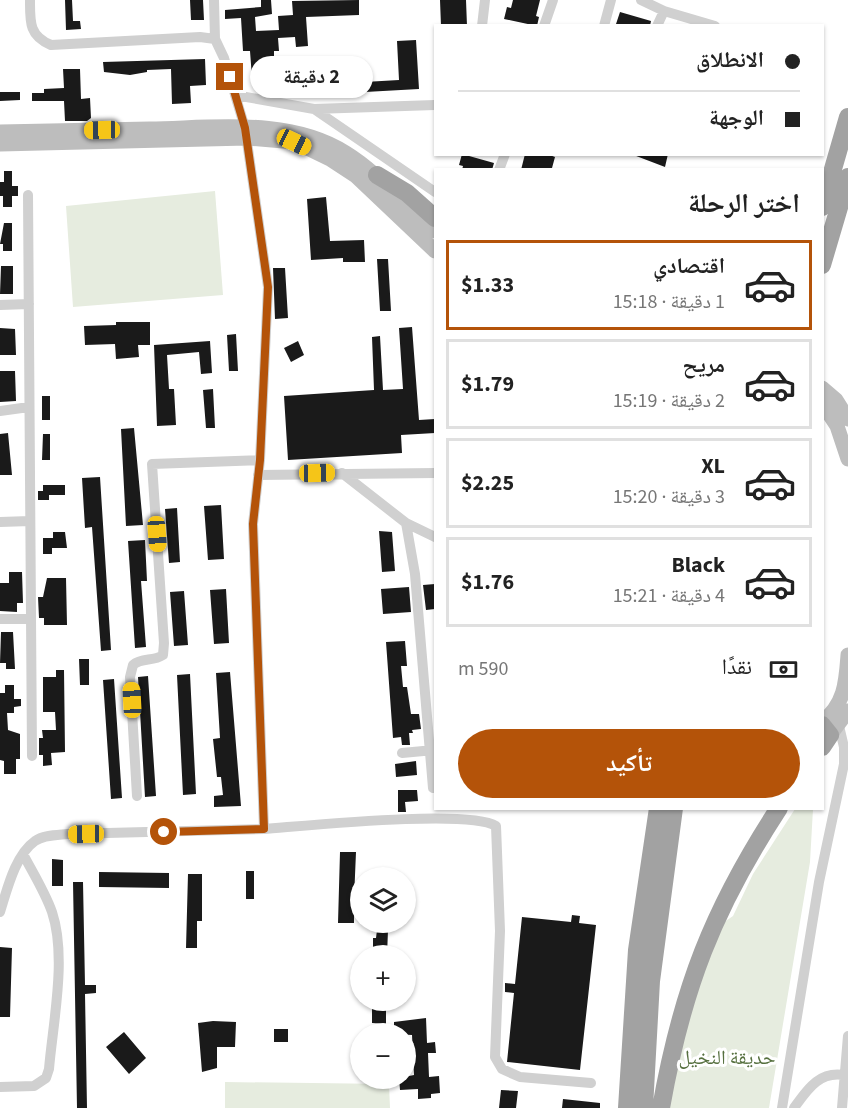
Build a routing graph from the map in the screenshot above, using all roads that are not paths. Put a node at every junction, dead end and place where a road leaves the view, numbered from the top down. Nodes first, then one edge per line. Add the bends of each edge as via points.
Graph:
1 (30, 0) edge
2 (214, 0) edge
3 (485, 0) edge
4 (553, 0) edge
5 (611, 0) edge
6 (641, 0) edge
7 (664, 11) junction
8 (482, 24) edge
9 (545, 24) edge
10 (605, 24) edge
11 (658, 24) edge
12 (708, 24) edge
13 (215, 39) junction
14 (235, 95) junction
15 (434, 105) edge
16 (314, 110) junction
17 (846, 124) edge
18 (0, 132) edge
19 (246, 133) junction
20 (0, 144) edge
21 (819, 168) edge
22 (377, 175) junction
23 (848, 177) edge
24 (434, 191) edge
25 (28, 195) dead end
26 (824, 200) edge
27 (434, 217) edge
28 (434, 230) edge
29 (434, 249) edge
30 (824, 258) edge
31 (28, 304) junction
32 (0, 305) edge
33 (824, 390) edge
34 (824, 406) edge
35 (30, 407) junction
36 (0, 411) edge
37 (848, 419) edge
38 (848, 459) edge
39 (260, 460) junction
40 (342, 473) junction
41 (434, 473) edge
42 (258, 475) junction
43 (30, 521) junction
44 (0, 522) edge
45 (406, 523) junction
46 (434, 537) edge
47 (0, 619) edge
48 (31, 619) junction
49 (848, 655) edge
50 (429, 685) edge
51 (848, 711) edge
52 (827, 731) edge
53 (432, 751) edge
54 (402, 753) dead end
55 (32, 756) dead end
56 (433, 788) dead end
57 (137, 796) dead end
58 (658, 810) edge
59 (674, 810) edge
60 (778, 810) edge
61 (264, 829) junction
62 (23, 854) junction
63 (6, 878) edge
64 (0, 912) edge
65 (848, 1036) edge
66 (846, 1075) edge
67 (591, 1083) dead end
68 (0, 1087) edge
69 (627, 1108) edge
70 (644, 1108) edge
71 (661, 1108) edge
72 (782, 1108) edge
73 (794, 1108) edge
74 (842, 1108) edge

1 - 13 street via 32,32 51,45
2 - 13 street
3 - 8 street
4 - 9 street
5 - 10 street
6 - 7 street
7 - 11 street
7 - 12 street
13 - 14 street
14 - 16 street
14 - 19 street
15 - 16 street
16 - 24 street
17 - 21 highway
17 - 26 highway
18 - 19 main road
19 - 20 main road
19 - 22 main road via 287,130 312,137 345,152
19 - 29 main road via 294,142 330,159 356,176
19 - 39 street via 268,287
22 - 27 highway via 407,193
22 - 28 main road
23 - 30 highway
25 - 31 street
31 - 32 street
31 - 35 street
33 - 37 main road
34 - 38 main road via 837,426
35 - 36 street
35 - 43 street
39 - 42 street
39 - 57 street via 152,464 164,643 163,655 139,660 130,677
40 - 41 street
40 - 42 street
40 - 45 street
42 - 61 street via 253,535
43 - 44 street
43 - 48 street
45 - 46 street
45 - 50 street
47 - 48 street
48 - 55 street
49 - 52 main road via 843,695
50 - 53 street
51 - 52 main road
52 - 72 street via 844,747 844,764 809,939
53 - 54 street
53 - 56 street
58 - 69 highway via 635,972
59 - 70 highway via 651,981
60 - 71 highway via 742,867 700,953 676,1029
61 - 62 street via 67,834 35,840
61 - 67 street via 403,820 474,820 496,826 500,931 495,1057 502,1069 520,1077
62 - 63 street
62 - 68 street via 52,913 56,940 58,960 49,1069 46,1078 34,1086
63 - 64 street
65 - 66 street
66 - 73 street via 830,1073 819,1079
66 - 74 street

